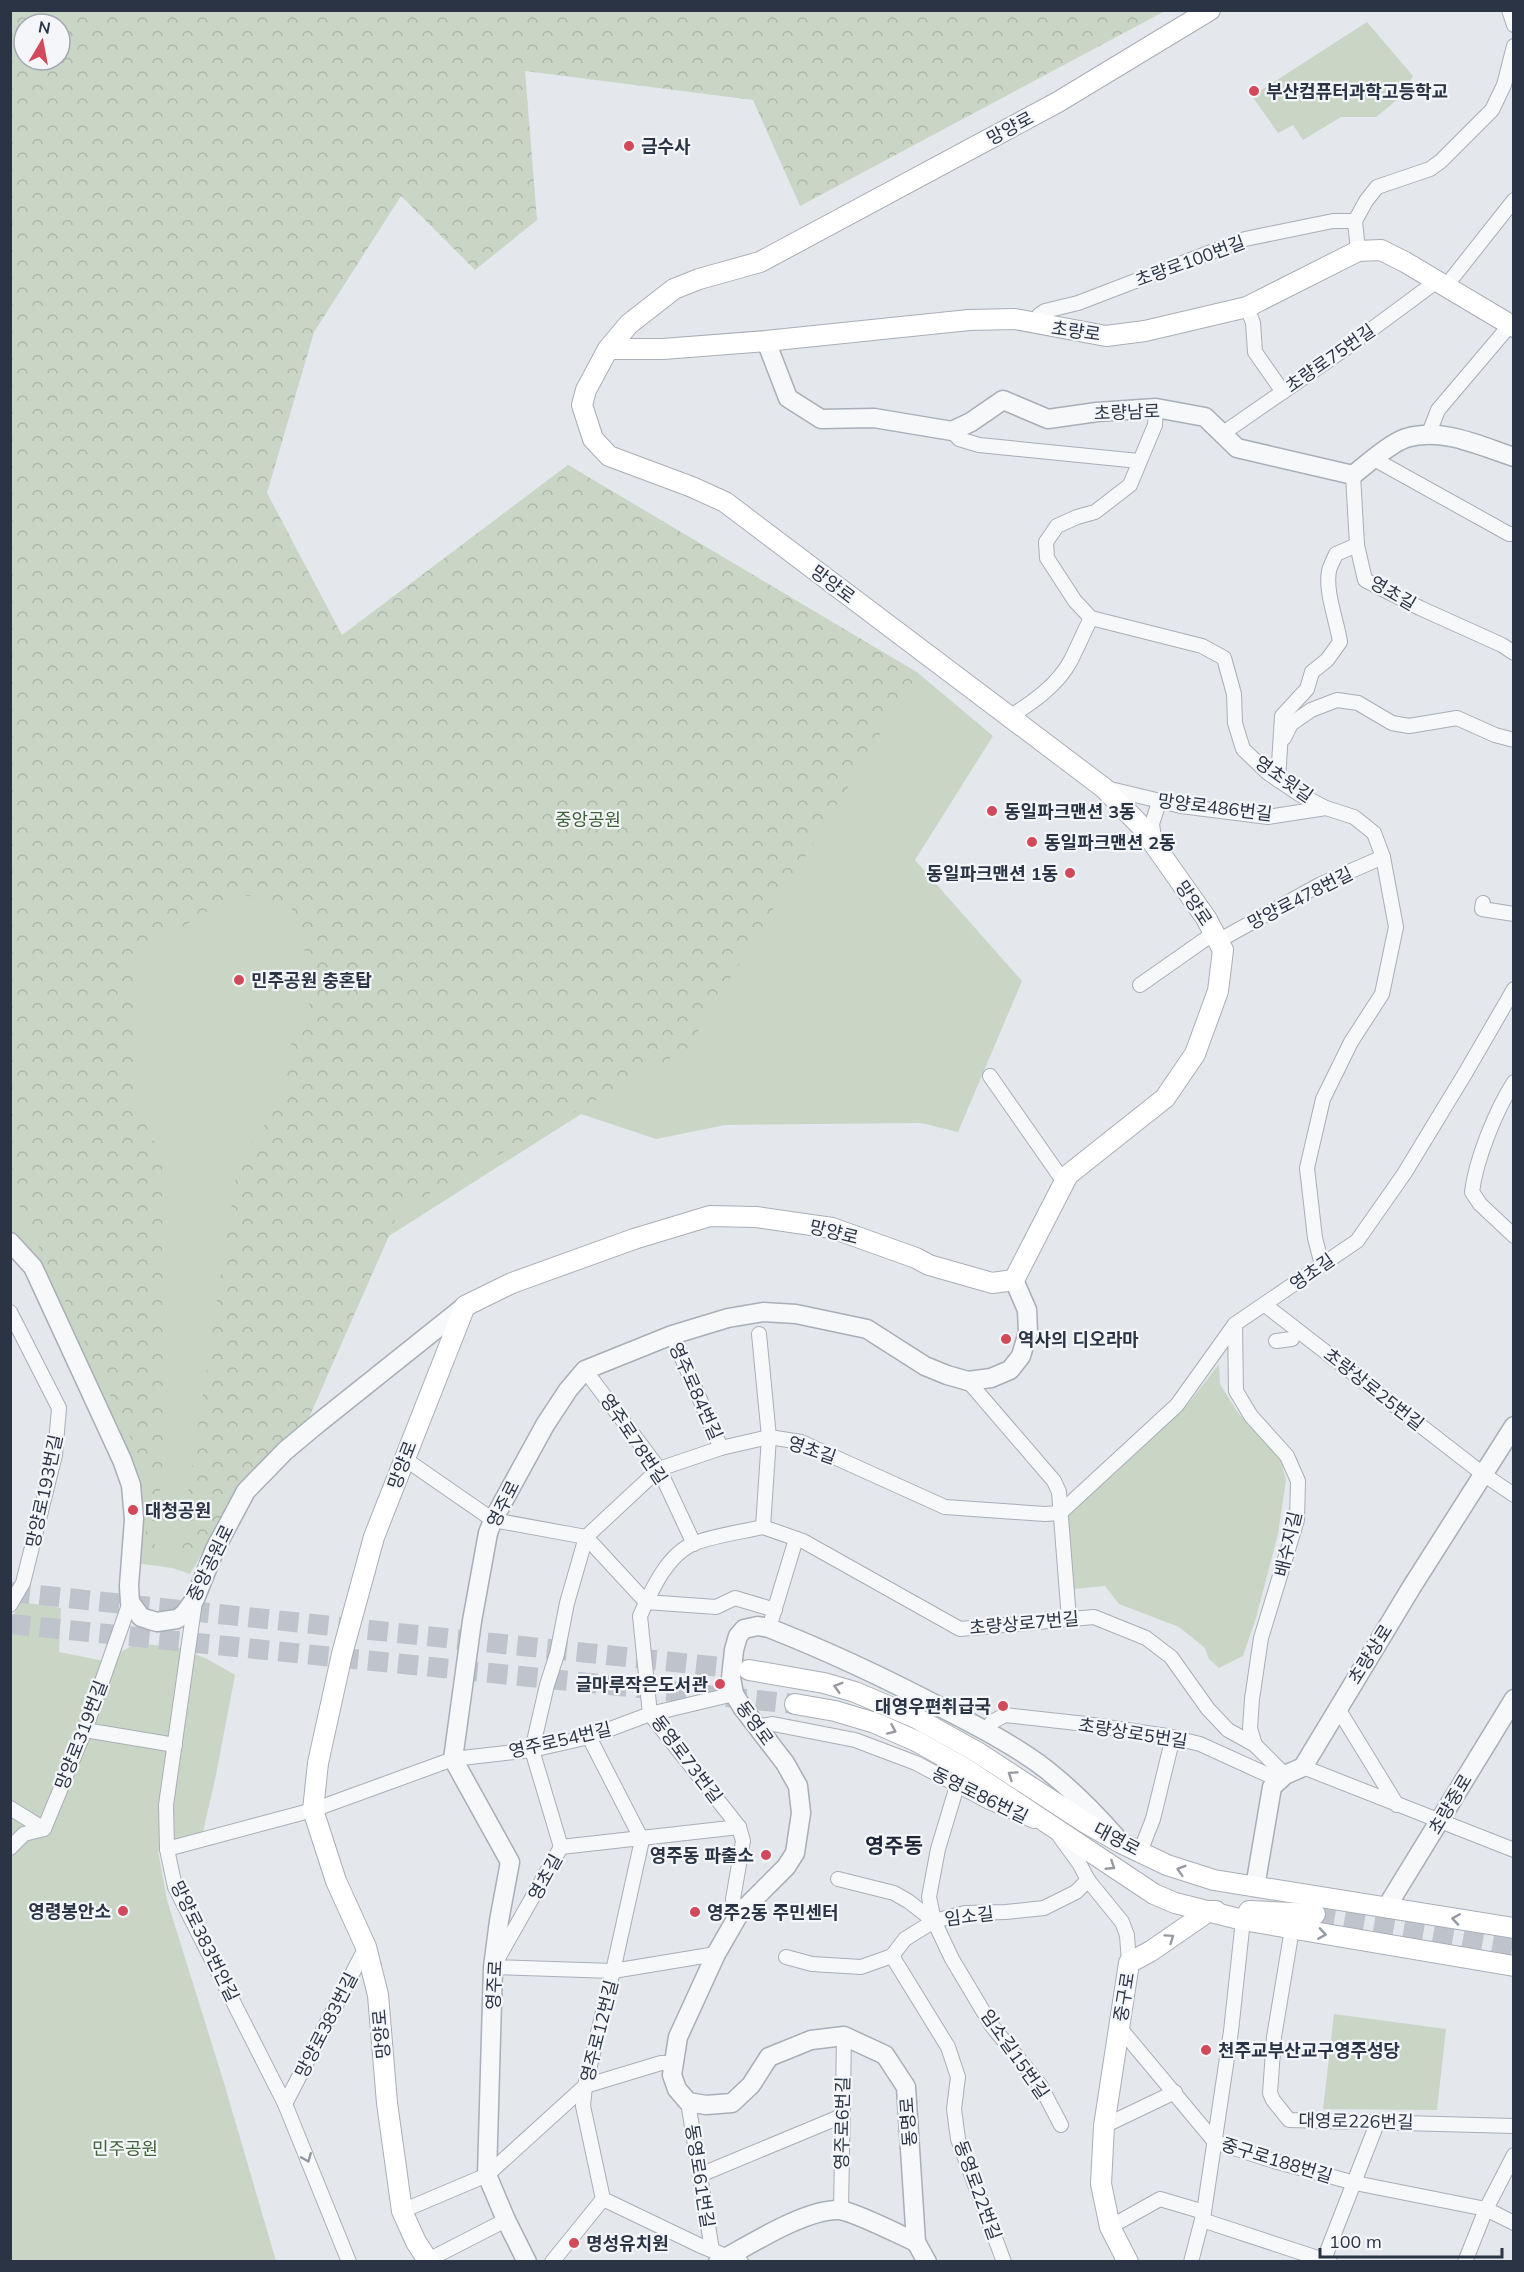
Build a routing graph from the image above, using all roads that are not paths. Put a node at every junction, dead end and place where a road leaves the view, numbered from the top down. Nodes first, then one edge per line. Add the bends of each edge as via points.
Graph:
1 (1209, 10) edge
2 (1509, 10) edge
3 (1514, 25) edge
4 (1514, 46) edge
5 (1514, 200) edge
6 (1355, 221) junction
7 (1358, 251) junction
8 (1442, 284) junction
9 (1247, 307) junction
10 (1038, 325) junction
11 (1512, 326) edge
12 (766, 341) junction
13 (608, 349) junction
14 (1283, 392) junction
15 (1156, 408) junction
16 (952, 431) junction
17 (1430, 433) junction
18 (1222, 434) junction
19 (1514, 457) edge
20 (1374, 459) junction
21 (1139, 461) junction
22 (1353, 475) junction
23 (1514, 534) edge
24 (1356, 545) junction
25 (1092, 618) junction
26 (1514, 653) edge
27 (1009, 717) junction
28 (1514, 740) edge
29 (1282, 742) junction
30 (1278, 780) junction
31 (1104, 788) junction
32 (1159, 802) junction
33 (1326, 808) junction
34 (1155, 846) junction
35 (1383, 857) junction
36 (1483, 903) dead end
37 (1514, 914) edge
38 (1216, 937) junction
39 (1140, 985) dead end
40 (1514, 989) edge
41 (990, 1076) dead end
42 (1514, 1082) edge
43 (1064, 1182) junction
44 (1514, 1236) edge
45 (10, 1242) edge
46 (1322, 1265) junction
47 (1014, 1280) junction
48 (1265, 1305) junction
49 (465, 1306) junction
50 (10, 1312) edge
51 (1235, 1324) junction
52 (759, 1334) dead end
53 (672, 1335) junction
54 (1292, 1339) dead end
55 (1276, 1341) dead end
56 (585, 1370) junction
57 (968, 1381) junction
58 (1514, 1426) edge
59 (769, 1437) junction
60 (721, 1448) junction
61 (405, 1458) junction
62 (659, 1468) junction
63 (1483, 1474) junction
64 (1514, 1495) edge
65 (1060, 1513) junction
66 (493, 1520) junction
67 (763, 1527) junction
68 (586, 1537) junction
69 (796, 1539) junction
70 (694, 1544) junction
71 (195, 1599) junction
72 (130, 1602) junction
73 (646, 1602) junction
74 (10, 1605) edge
75 (775, 1610) junction
76 (1069, 1619) junction
77 (770, 1628) junction
78 (749, 1670) tunnel mouth
79 (734, 1694) junction
80 (1514, 1700) edge
81 (795, 1704) tunnel mouth
82 (1337, 1707) junction
83 (650, 1714) junction
84 (756, 1727) junction
85 (85, 1730) junction
86 (986, 1731) junction
87 (589, 1737) junction
88 (1173, 1737) junction
89 (176, 1745) junction
90 (1255, 1745) junction
91 (532, 1750) junction
92 (453, 1759) junction
93 (1303, 1767) junction
94 (1282, 1777) junction
95 (957, 1786) junction
96 (1065, 1798) junction
97 (1397, 1805) junction
98 (10, 1808) edge
99 (313, 1810) junction
100 (1439, 1822) junction
101 (739, 1827) junction
102 (1053, 1828) junction
103 (44, 1829) junction
104 (642, 1840) junction
105 (561, 1847) junction
106 (10, 1848) edge
107 (167, 1849) junction
108 (1514, 1850) edge
109 (1140, 1852) junction
110 (838, 1879) dead end
111 (1088, 1880) junction
112 (1214, 1880) junction
113 (1255, 1887) junction
114 (1386, 1908) junction
115 (1209, 1911) junction
116 (739, 1914) junction
117 (1243, 1920) junction
118 (933, 1921) junction
119 (1514, 1928) edge
120 (1292, 1929) junction
121 (366, 1947) junction
122 (716, 1954) junction
123 (892, 1956) junction
124 (786, 1957) dead end
125 (1129, 1963) junction
126 (1514, 1965) edge
127 (493, 1967) junction
128 (613, 1971) junction
129 (1119, 2027) junction
130 (844, 2036) junction
131 (673, 2063) junction
132 (585, 2086) junction
133 (1175, 2092) junction
134 (688, 2102) junction
135 (285, 2104) junction
136 (842, 2116) junction
137 (1378, 2121) junction
138 (1061, 2125) dead end
139 (1104, 2126) junction
140 (1514, 2126) edge
141 (1215, 2142) junction
142 (1514, 2155) edge
143 (487, 2175) junction
144 (700, 2175) junction
145 (1355, 2183) junction
146 (603, 2199) junction
147 (1486, 2209) junction
148 (841, 2210) junction
149 (402, 2211) junction
150 (1203, 2216) junction
151 (506, 2220) junction
152 (1514, 2223) edge
153 (1110, 2227) junction
154 (916, 2242) junction
155 (1288, 2255) edge
156 (725, 2257) edge
157 (429, 2261) edge
158 (1325, 2261) edge
159 (349, 2262) edge
160 (526, 2262) edge
161 (552, 2262) edge
162 (927, 2262) edge
163 (1004, 2262) edge
164 (1128, 2262) edge
165 (1191, 2262) edge
166 (1465, 2262) edge

1 - 13 main road, 망양로 via 1058,102 760,262 674,289 629,324
2 - 3 street
4 - 6 street via 1504,85 1491,110 1430,170 1377,187
5 - 8 street, 초량로75번길
6 - 7 street
6 - 10 street, 초량로100번길 via 1333,221 1245,239 1078,303 1045,311 1039,315
7 - 8 main road via 1381,250
7 - 9 main road, 초량로
8 - 11 main road
8 - 14 street, 초량로75번길
9 - 10 main road, 초량로 via 1106,336
9 - 14 street via 1253,323 1255,352
10 - 12 main road, 초량로 via 1015,319 969,320
11 - 17 street via 1438,410
12 - 13 main road, 초량로
12 - 16 street via 788,398 821,419 874,418
13 - 27 main road, 망양로 via 582,405 593,439 609,456 725,502
14 - 18 street, 초량로75번길
15 - 16 street, 초량남로 via 1048,419 1003,400
15 - 18 street, 초량남로 via 1205,417
15 - 21 street via 1155,425
16 - 21 street via 959,439 979,445
17 - 19 street
17 - 20 street via 1404,439
18 - 22 street, 초량남로 via 1237,448
20 - 22 street
20 - 23 street
21 - 25 street via 1130,484 1117,497 1095,512 1057,526 1046,543 1047,558 1075,602
22 - 24 street, 영초길
24 - 26 street, 영초길 via 1365,580
24 - 29 street via 1336,554 1329,572 1340,642 1312,672 1307,689 1282,716
25 - 27 street via 1070,662 1053,684
25 - 30 street, 영초윗길 via 1202,646 1224,658 1243,748
27 - 31 main road, 망양로
28 - 29 street via 1457,718 1409,726 1392,723 1358,703 1337,700 1311,710 1291,724
29 - 30 street
30 - 33 street, 영초윗길
31 - 32 street, 망양로486번길
31 - 34 main road, 망양로
32 - 33 street, 망양로486번길 via 1268,817
32 - 34 street via 1152,824
33 - 35 street, 영초윗길 via 1354,817 1374,833
34 - 38 main road, 망양로
35 - 38 street, 망양로478번길
35 - 46 street, 영초윗길 via 1396,927 1382,994 1351,1042 1323,1099 1307,1168
36 - 37 street via 1482,909
38 - 39 street, 망양로478번길
38 - 43 main road, 망양로 via 1223,950 1218,991 1195,1054 1165,1098
40 - 46 street, 영초길 via 1404,1174 1357,1241
41 - 43 street
42 - 44 street via 1504,1097 1474,1173 1472,1192
43 - 47 main road, 망양로
45 - 72 street via 33,1267 122,1460 134,1519
46 - 48 street, 영초길
47 - 49 main road, 망양로 via 992,1283 950,1271 832,1228 756,1217 710,1216 512,1283
47 - 57 street, 영주로 via 1027,1310 1028,1332 1021,1356 1010,1370
48 - 51 street, 영초길
48 - 63 street, 초량상로25번길
49 - 61 main road, 망양로
49 - 71 street, 중앙공원로 via 285,1451 246,1491
50 - 74 street, 망양로193번길 via 59,1408 52,1466 22,1583
51 - 65 street, 영초길 via 1177,1404
51 - 90 street, 배수지길 via 1236,1391 1251,1416 1287,1456 1298,1481 1297,1520 1261,1638 1250,1728
52 - 59 street
53 - 56 street, 영주로
53 - 57 street, 영주로 via 763,1312 796,1314 867,1329 925,1366
53 - 60 street, 영주로84번길
54 - 55 street
56 - 62 street, 영주로78번길
56 - 66 street, 영주로 via 545,1425
57 - 65 street via 1054,1481
58 - 63 street, 초량상로
59 - 60 street, 영초길
59 - 65 street, 영초길 via 801,1442 945,1506
59 - 67 street
60 - 62 street, 영초길
61 - 66 street
61 - 99 main road, 망양로 via 374,1538 342,1654 318,1763
62 - 68 street, 영초길
62 - 70 street, 영주로78번길
63 - 64 street, 초량상로25번길
63 - 82 street, 초량상로
65 - 76 street
66 - 68 street
66 - 92 street, 영주로 via 472,1621
67 - 69 street, 초량상로7번길
67 - 70 street, 동영로73번길
68 - 73 street
68 - 91 street, 영초길
69 - 75 street
69 - 76 street, 초량상로7번길 via 960,1629
70 - 73 street, 동영로73번길 via 673,1558
71 - 72 street, 중앙공원로 via 184,1614 157,1622 141,1617
71 - 89 street, 망양로383번안길
72 - 85 street, 망양로319번길
73 - 75 street via 716,1607 735,1598
73 - 83 street, 동영로73번길 via 640,1616
75 - 77 street
76 - 90 street, 초량상로7번길 via 1094,1617 1146,1638 1171,1657 1228,1730
77 - 79 street, 동영로 via 744,1629 738,1636 731,1678
77 - 86 street via 870,1671
96 -> 78 main road, 대영로 via 906,1714 855,1692
79 - 83 street, 영주로54번길
79 - 84 street, 동영로
80 - 100 street, 초량중로
81 -> 102 main road, 대영로 via 875,1723 916,1741 966,1769
82 - 93 street, 초량상로
82 - 97 street
83 - 87 street, 영주로54번길
83 - 101 street, 동영로73번길
84 - 95 street, 동영로86번길 via 773,1724 855,1740 916,1763
84 - 116 street, 동영로 via 798,1786 801,1813 794,1857
85 - 89 street
85 - 103 street, 망양로319번길
86 - 88 street, 초량상로5번길 via 992,1722 1005,1715
86 - 96 street via 1046,1770
87 - 91 street, 영주로54번길
87 - 104 street
88 - 94 street, 초량상로5번길
88 - 109 street via 1153,1819
89 - 107 street, 망양로383번안길 via 166,1805
90 - 94 street, 초량상로7번길
91 - 92 street, 영주로54번길
91 - 105 street, 영초길
92 - 99 street, 영주로54번길
92 - 127 street, 영주로 via 510,1862
93 - 94 street
93 - 97 street
94 - 113 street via 1272,1787
95 - 102 street, 동영로86번길 via 1006,1811
95 - 118 street via 938,1849 929,1897
96 - 109 main road, 대영로 via 1121,1843
97 - 100 street
98 - 103 street
99 - 107 street
99 - 121 main road, 망양로 via 336,1881
100 - 108 street
100 - 114 street, 초량중로
101 - 104 street
101 - 116 street via 743,1841 733,1899
102 - 111 street
102 -> 115 main road, 대영로 via 1154,1894
103 - 106 street via 24,1834
104 - 105 street
104 - 128 street, 영주로12번길
105 - 127 street, 영초길
107 - 135 street, 망양로383번안길 via 176,1887
112 -> 109 main road, 대영로
110 - 118 street via 894,1893
111 - 118 street, 임소길 via 1076,1892 1044,1908 965,1913
111 - 125 street via 1122,1922
112 - 113 main road, 대영로
112 - 115 main road via 1315,1914
113 - 114 main road, 대영로
119 -> 114 main road, 대영로
115 - 117 main road, 대영로
125 -> 115 main road, 중구로
116 - 122 street, 동영로
117 - 120 main road, 대영로
117 - 141 street
118 - 123 street, 임소길 via 905,1940
118 - 138 street, 임소길15번길 via 992,2026 1040,2085
120 -> 126 main road, 대영로
120 - 137 street, 대영로226번길 via 1274,2037 1270,2093 1273,2100 1289,2120
121 - 135 street, 망양로383번길
121 - 149 main road, 망양로 via 378,1995
122 - 128 street
122 - 131 street, 동영로 via 678,2037
123 - 124 street, 임소길 via 861,1967 812,1964
123 - 163 street, 동영로22번길 via 948,2047 958,2077 954,2109 958,2139
125 - 129 main road, 중구로
127 - 128 street
127 - 143 street, 영주로
128 - 132 street, 영주로12번길
129 - 133 street, 중구로188번길
129 - 139 main road, 중구로
130 - 134 street via 811,2040 769,2056 751,2085 732,2103
130 - 136 street, 영주로6번길
130 - 154 street, 동명로 via 885,2055 906,2087
131 - 132 street
131 - 134 street, 동영로 via 677,2089
132 - 143 street
132 - 146 street, 영주로12번길 via 583,2106
133 - 139 street
133 - 141 street, 중구로188번길
134 - 144 street, 동영로61번길
135 -> 159 street, 망양로383번안길
136 - 144 street
136 - 148 street, 영주로6번길
137 - 140 street, 대영로226번길
137 - 145 street
139 - 153 main road, 중구로 via 1101,2184
141 - 145 street, 중구로188번길
141 - 150 street
142 - 147 street
143 - 149 street
143 - 151 street, 영주로
144 - 156 street, 동영로61번길
145 - 147 street, 중구로188번길
145 - 158 street
146 - 156 street
146 - 161 street
147 - 152 street, 중구로188번길
147 - 166 street
148 - 154 street
148 - 156 street via 817,2213
149 - 157 main road, 망양로
150 - 153 street via 1160,2199
150 - 155 street
150 - 165 street
151 - 157 street
151 - 160 street, 영주로
153 - 164 main road, 중구로
154 - 162 street
155 - 158 street

